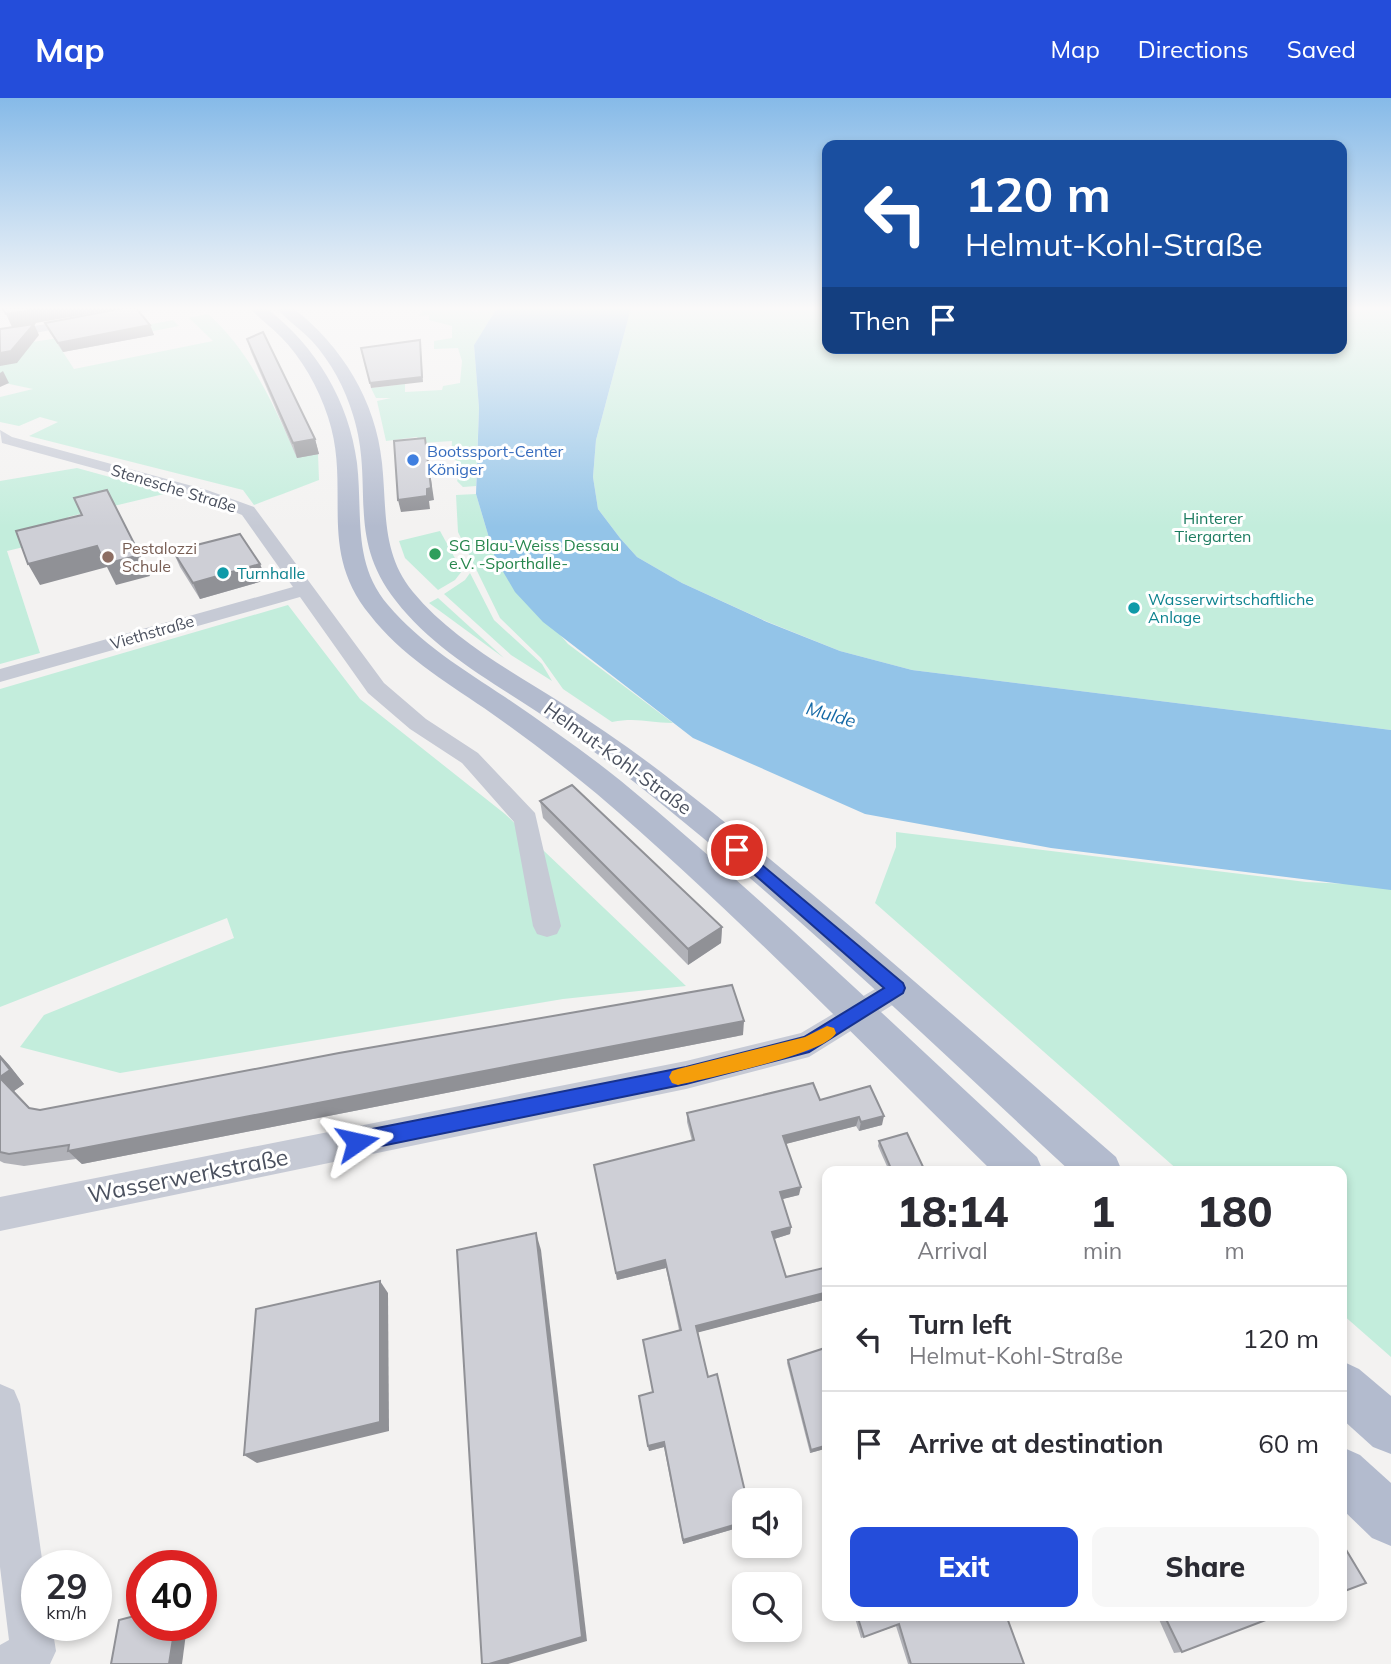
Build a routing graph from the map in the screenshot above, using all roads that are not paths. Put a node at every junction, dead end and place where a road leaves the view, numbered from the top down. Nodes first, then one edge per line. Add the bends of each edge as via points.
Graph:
1 (321, 381) edge
2 (347, 381) edge
3 (3, 437) edge
4 (304, 590) junction
5 (0, 676) edge
6 (547, 926) dead end
7 (897, 988) junction
8 (856, 1015) junction
9 (1017, 1166) edge
10 (1095, 1166) edge
11 (0, 1214) edge
12 (1347, 1389) edge
13 (0, 1404) edge
14 (1391, 1429) edge
15 (1347, 1478) edge
16 (1391, 1519) edge
17 (12, 1664) edge

1 - 8 main road, Helmut-Kohl-Straße via 338,418 347,466 353,569 381,613 438,663 608,787
2 - 7 main road, Helmut-Kohl-Straße via 369,439 380,558 400,592 457,644 575,724 718,834
3 - 4 street, Stenesche Straße via 248,511
4 - 5 street, Viethstraße
4 - 6 street, Stenesche Straße via 376,688 470,758 526,819
7 - 8 street, Wasserwerkstraße
7 - 10 main road, Helmut-Kohl-Straße
8 - 9 main road, Helmut-Kohl-Straße
8 - 11 street, Wasserwerkstraße via 809,1044 686,1075
12 - 14 main road
13 - 17 street via 33,1651
15 - 16 main road

